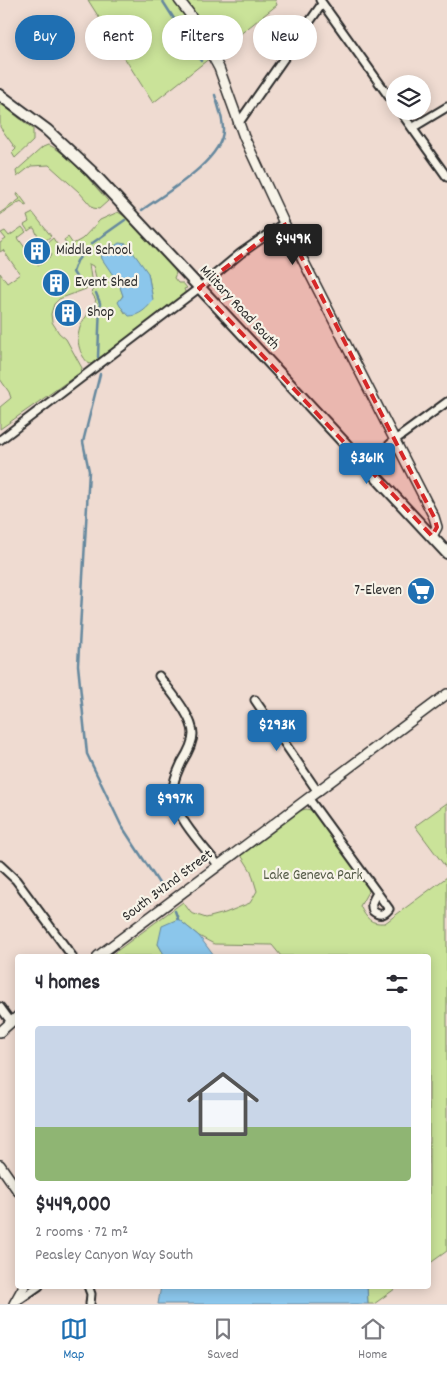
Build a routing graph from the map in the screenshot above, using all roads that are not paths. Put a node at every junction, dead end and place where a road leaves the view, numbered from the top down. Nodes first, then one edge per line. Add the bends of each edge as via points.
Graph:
1 (179, 0) edge
2 (321, 2) edge
3 (386, 92) edge
4 (0, 95) edge
5 (447, 107) edge
6 (406, 120) edge
7 (238, 124) junction
8 (412, 128) junction
9 (447, 177) edge
10 (284, 223) junction
11 (199, 288) junction
12 (447, 402) edge
13 (0, 440) edge
14 (395, 440) junction
15 (365, 466) junction
16 (432, 536) junction
17 (447, 553) edge
18 (158, 676) dead end
19 (447, 694) edge
20 (255, 700) dead end
21 (318, 792) junction
22 (309, 799) junction
23 (0, 865) edge
24 (218, 865) junction
25 (377, 894) dead end
26 (71, 954) edge
27 (102, 954) edge
28 (0, 1007) edge
29 (14, 1019) edge
30 (0, 1032) edge
31 (0, 1165) edge
32 (15, 1187) edge
33 (22, 1289) edge
34 (34, 1289) edge
35 (89, 1289) edge
36 (15, 1303) edge
37 (90, 1304) edge

1 - 7 street via 199,28 219,68
2 - 3 street
2 - 7 street
4 - 11 main road, Military Road South via 69,149
5 - 8 street
6 - 8 street
7 - 10 street
8 - 9 street
10 - 11 street
10 - 14 street
11 - 13 street
11 - 15 main road, Military Road South
12 - 14 street
14 - 15 street
14 - 16 street via 436,522
15 - 16 main road, Military Road South
16 - 17 main road, Military Road South
18 - 24 street via 192,725 192,744 176,775 173,796 183,819
19 - 21 street, South 342nd Street
20 - 21 street
21 - 22 street, South 342nd Street
22 - 24 street, South 342nd Street
22 - 25 street
23 - 26 street via 16,880
24 - 27 street, South 342nd Street
28 - 29 street
29 - 30 street
31 - 32 street
33 - 36 street
34 - 36 street
35 - 37 street

